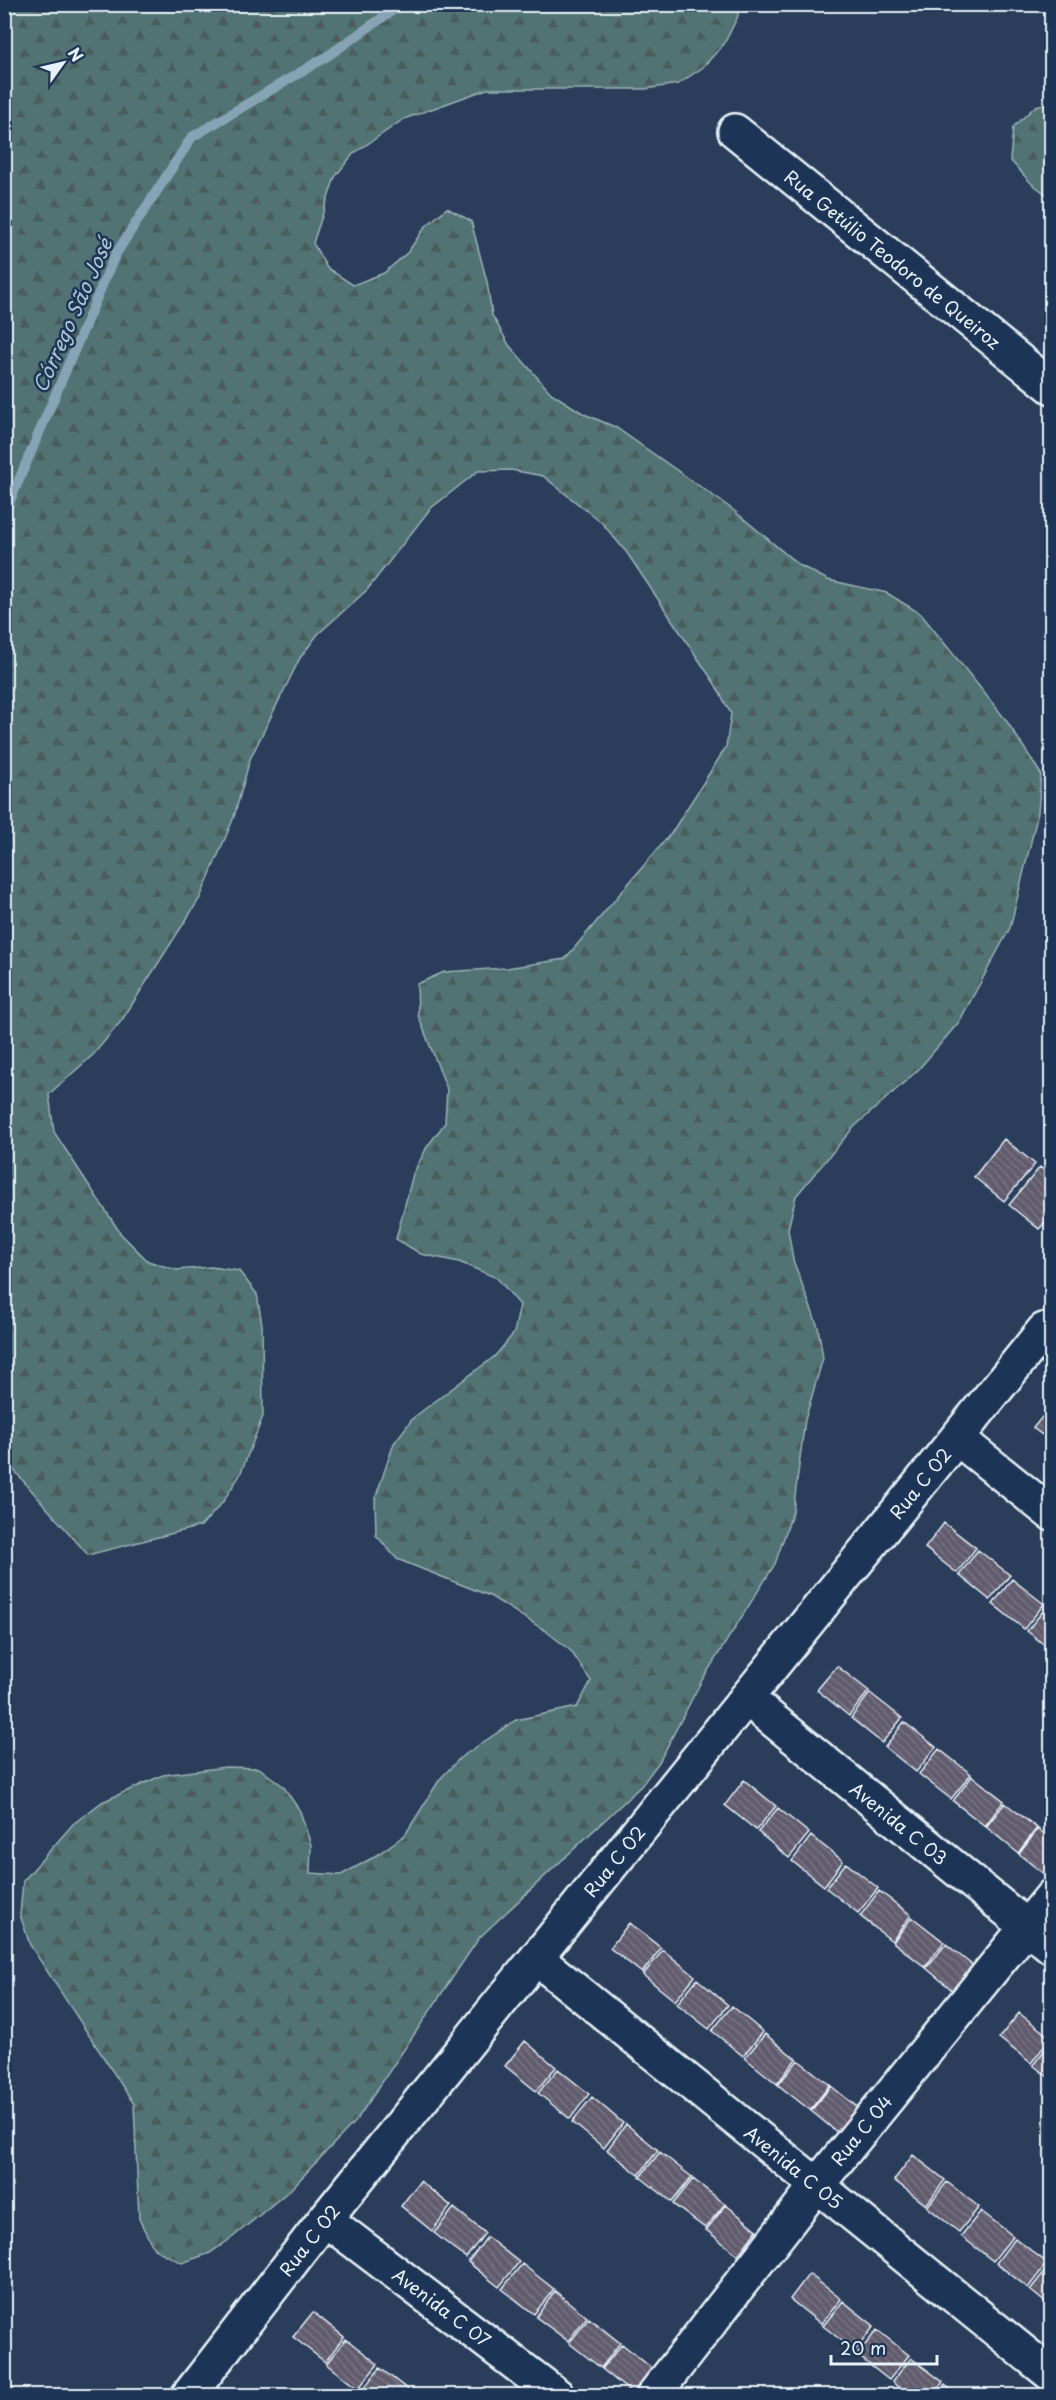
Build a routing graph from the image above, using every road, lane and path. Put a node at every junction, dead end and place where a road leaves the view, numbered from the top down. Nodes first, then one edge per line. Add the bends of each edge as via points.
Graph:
1 (735, 131) dead end
2 (1052, 387) edge
3 (1044, 1330) dead end
4 (957, 1438) junction
5 (1052, 1514) edge
6 (746, 1698) junction
7 (1052, 1896) edge
8 (1027, 1926) junction
9 (1052, 1947) edge
10 (536, 1958) junction
11 (817, 2185) junction
12 (325, 2219) junction
13 (1052, 2374) edge
14 (188, 2396) edge
15 (558, 2396) edge
16 (653, 2396) edge

1 - 2 street, Rua Getúlio Teodoro de Queiroz
3 - 4 street, Rua C 02
4 - 5 street
4 - 6 street, Rua C 02
6 - 8 street, Avenida C 03
6 - 10 street, Rua C 02
7 - 8 street, Rua C 04
8 - 9 street, Avenida C 03
8 - 11 street, Rua C 04
10 - 11 street, Avenida C 05
10 - 12 street, Rua C 02
11 - 13 street, Avenida C 05
11 - 16 street, Rua C 04
12 - 14 street, Rua C 02
12 - 15 street, Avenida C 07

